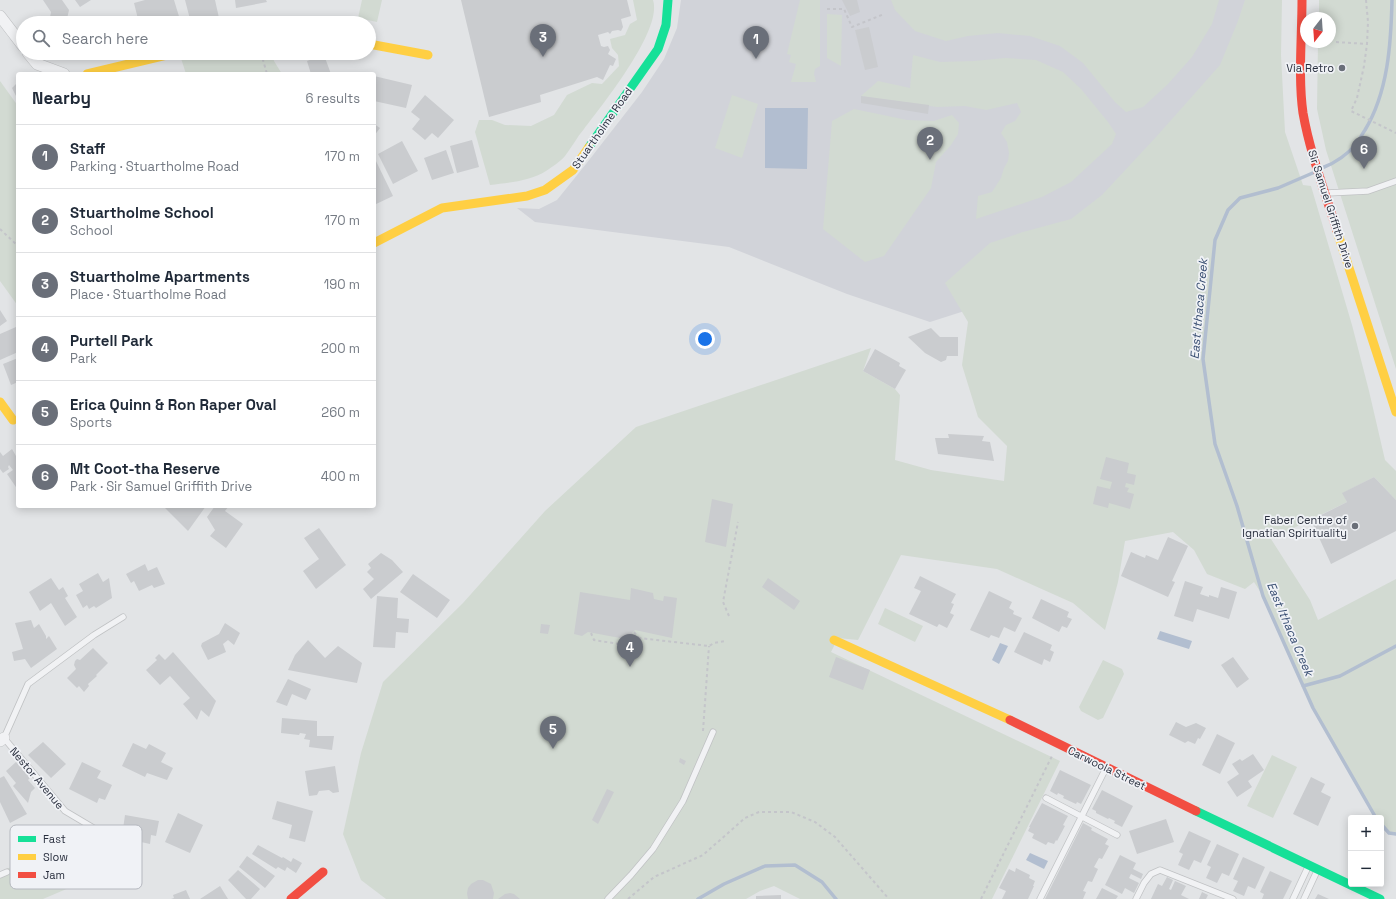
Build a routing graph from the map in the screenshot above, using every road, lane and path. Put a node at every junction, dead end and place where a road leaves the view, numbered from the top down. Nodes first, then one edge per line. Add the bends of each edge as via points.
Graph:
1 (668, 0) edge
2 (1302, 0) edge
3 (1366, 0) edge
4 (827, 9) dead end
5 (884, 14) dead end
6 (0, 16) edge
7 (16, 37) edge
8 (1336, 42) dead end
9 (1367, 44) junction
10 (376, 45) edge
11 (428, 55) dead end
12 (34, 60) edge
13 (146, 60) edge
14 (262, 60) edge
15 (59, 72) edge
16 (95, 72) edge
17 (266, 72) edge
18 (1396, 133) edge
19 (1396, 180) edge
20 (1323, 189) junction
21 (0, 229) edge
22 (376, 242) edge
23 (16, 244) edge
24 (0, 402) edge
25 (1396, 412) edge
26 (12, 421) edge
27 (738, 522) dead end
28 (730, 616) dead end
29 (123, 617) dead end
30 (634, 632) dead end
31 (591, 633) dead end
32 (639, 638) junction
33 (834, 640) dead end
34 (726, 641) dead end
35 (709, 646) junction
36 (703, 731) dead end
37 (712, 732) dead end
38 (2, 740) edge
39 (1057, 744) junction
40 (1106, 768) junction
41 (1046, 798) dead end
42 (1082, 817) junction
43 (89, 825) edge
44 (1117, 835) dead end
45 (1309, 865) junction
46 (1318, 869) junction
47 (10, 871) edge
48 (7, 872) joint
49 (323, 872) dead end
50 (0, 875) edge
51 (291, 899) edge
52 (608, 899) edge
53 (628, 899) edge
54 (889, 899) edge
55 (982, 899) edge
56 (1040, 899) edge
57 (1136, 899) edge
58 (1232, 899) edge
59 (1292, 899) edge
60 (1304, 899) edge
61 (1380, 899) edge

1 - 22 main road, Stuartholme Road via 666,30 658,48 573,170 545,190 527,196 442,208
2 - 20 main road, Sir Samuel Griffith Drive via 1303,112
3 - 9 path
4 - 5 path via 844,9 852,27
6 - 7 street
8 - 9 path
9 - 18 path via 1357,98 1350,111
10 - 11 main road
12 - 15 street via 37,64
13 - 16 main road
14 - 17 path
19 - 20 lane via 1368,191
20 - 25 main road, Sir Samuel Griffith Drive
21 - 23 path
24 - 26 main road
27 - 28 path via 723,602
29 - 38 lane via 94,635 28,684 9,730
30 - 32 path
31 - 32 path via 594,640 625,645
32 - 35 path
33 - 39 main road, Carwoola Street via 992,711
34 - 35 path
35 - 36 path
37 - 52 lane via 683,801 653,849
38 - 43 lane, Nestor Avenue via 65,810
39 - 40 main road, Carwoola Street
39 - 55 path
40 - 42 lane
40 - 45 main road, Carwoola Street
41 - 42 lane
42 - 44 lane
42 - 56 lane
45 - 46 main road, Carwoola Street
45 - 59 lane
46 - 60 lane
46 - 61 main road, Carwoola Street
47 - 48 path
48 - 50 lane
49 - 51 main road
53 - 54 path via 654,877 703,855 745,818 759,812 790,812 815,822 835,836
57 - 58 lane via 1150,874 1160,870

